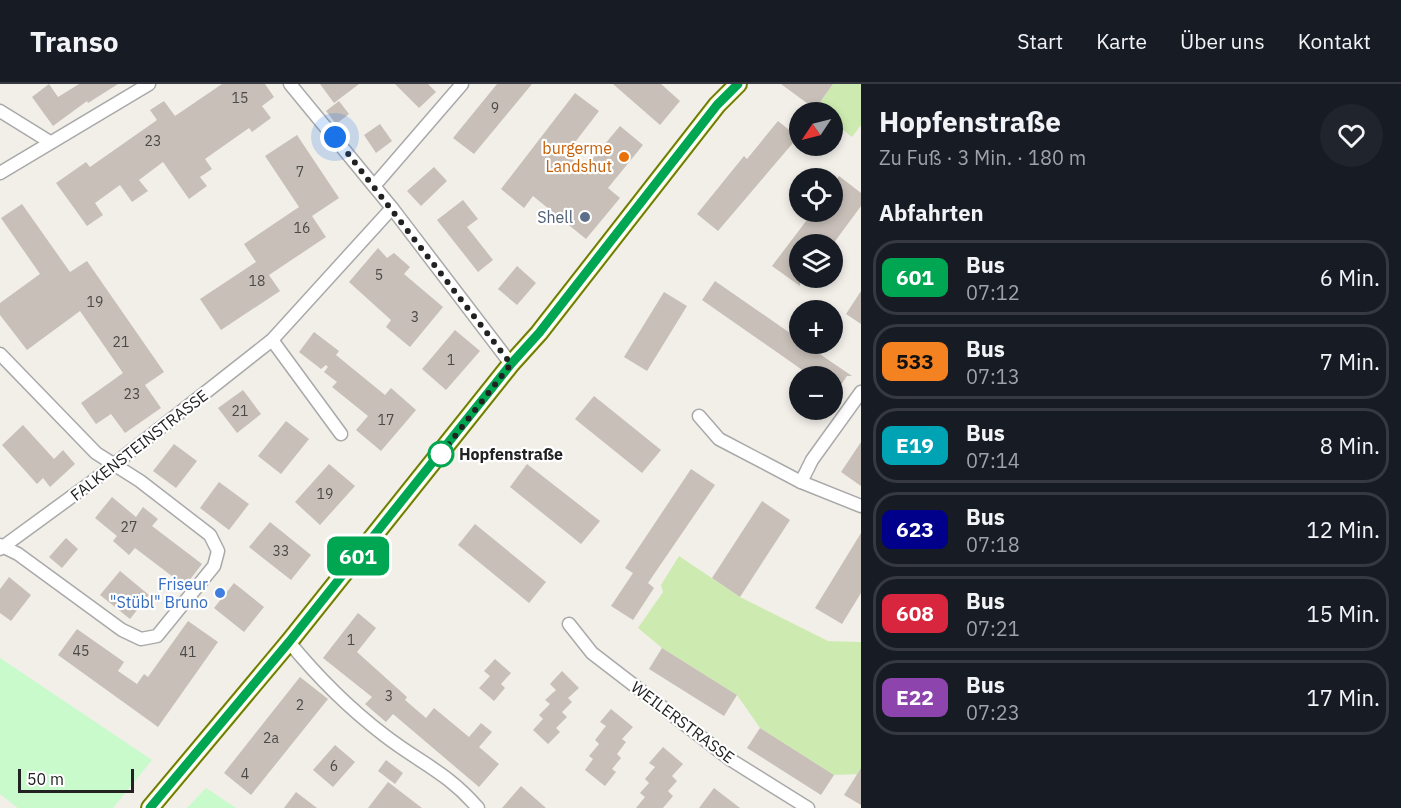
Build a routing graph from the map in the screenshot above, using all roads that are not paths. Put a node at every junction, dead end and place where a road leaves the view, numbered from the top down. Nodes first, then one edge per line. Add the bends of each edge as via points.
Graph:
1 (149, 84) edge
2 (290, 84) edge
3 (462, 84) edge
4 (738, 84) edge
5 (0, 111) edge
6 (50, 142) junction
7 (0, 173) edge
8 (374, 186) junction
9 (392, 208) junction
10 (272, 340) junction
11 (0, 354) edge
12 (511, 364) junction
13 (861, 392) edge
14 (699, 416) dead end
15 (341, 434) dead end
16 (111, 464) junction
17 (801, 482) junction
18 (861, 506) edge
19 (1, 547) edge
20 (569, 624) dead end
21 (289, 642) junction
22 (150, 808) edge
23 (478, 808) edge
24 (808, 808) edge

1 - 6 street
2 - 8 street
3 - 8 street
4 - 12 main road via 717,105
5 - 6 street
6 - 7 street
8 - 9 street
9 - 10 street, FALKENSTEINSTRASSE
9 - 12 street
10 - 15 street
10 - 16 street, FALKENSTEINSTRASSE
11 - 16 street
12 - 21 main road
13 - 17 street via 812,460
14 - 17 street via 719,439
16 - 19 street, FALKENSTEINSTRASSE
16 - 19 street via 140,481 210,535 218,551 214,566 156,636 141,639 122,630
17 - 18 street
20 - 24 street, WEILERSTRASSE via 592,654 731,760
21 - 22 main road
21 - 23 street via 384,736 440,771

